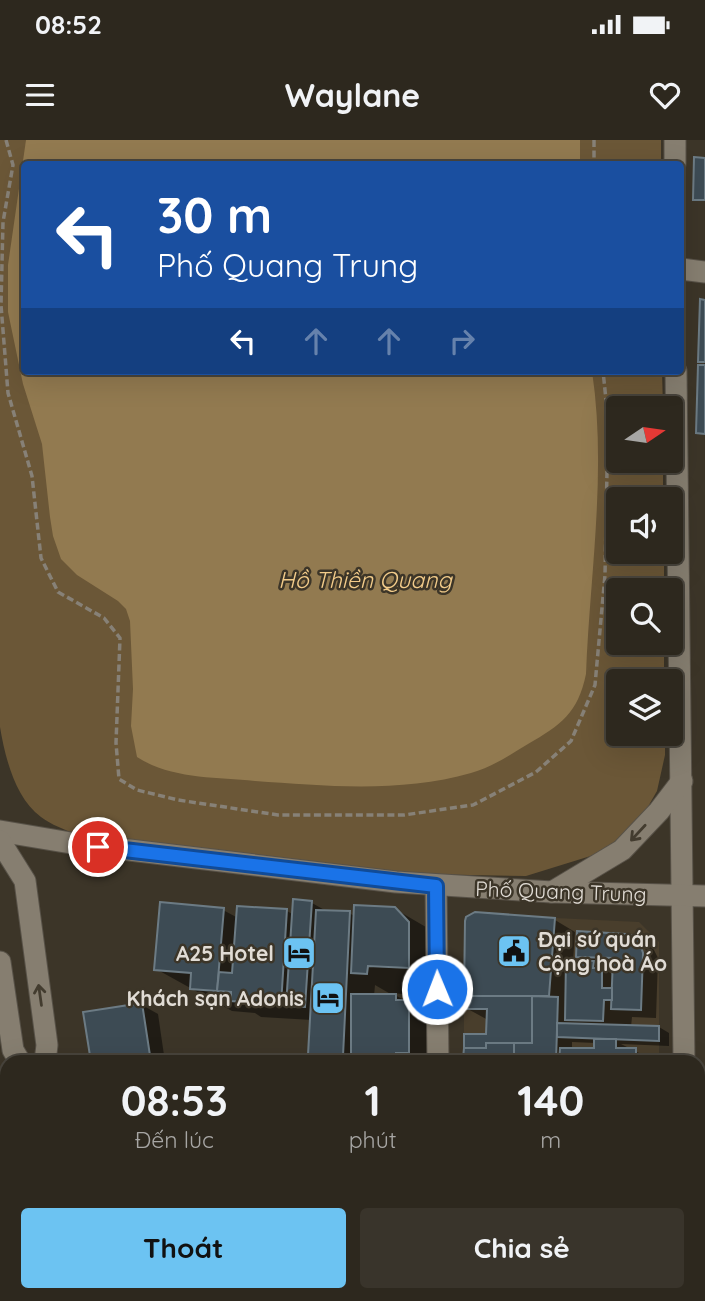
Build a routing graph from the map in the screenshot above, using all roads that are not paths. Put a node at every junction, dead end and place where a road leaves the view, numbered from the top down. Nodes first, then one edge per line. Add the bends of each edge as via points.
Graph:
1 (675, 140) edge
2 (675, 161) edge
3 (684, 269) edge
4 (705, 272) edge
5 (676, 375) edge
6 (682, 781) junction
7 (0, 831) edge
8 (0, 841) edge
9 (436, 886) junction
10 (552, 892) junction
11 (683, 895) junction
12 (705, 896) edge
13 (0, 962) edge
14 (16, 1055) edge
15 (46, 1055) edge
16 (438, 1055) edge
17 (684, 1055) edge

1 - 2 street
3 - 4 street
5 - 6 street
6 -> 10 street via 622,850
6 - 11 street
7 - 9 street, Phố Quang Trung
15 -> 8 street via 25,881
9 - 10 street, Phố Quang Trung
9 - 16 street
10 - 11 street, Phố Quang Trung
11 - 12 street, Phố Quang Trung
11 - 17 street
13 - 14 street

